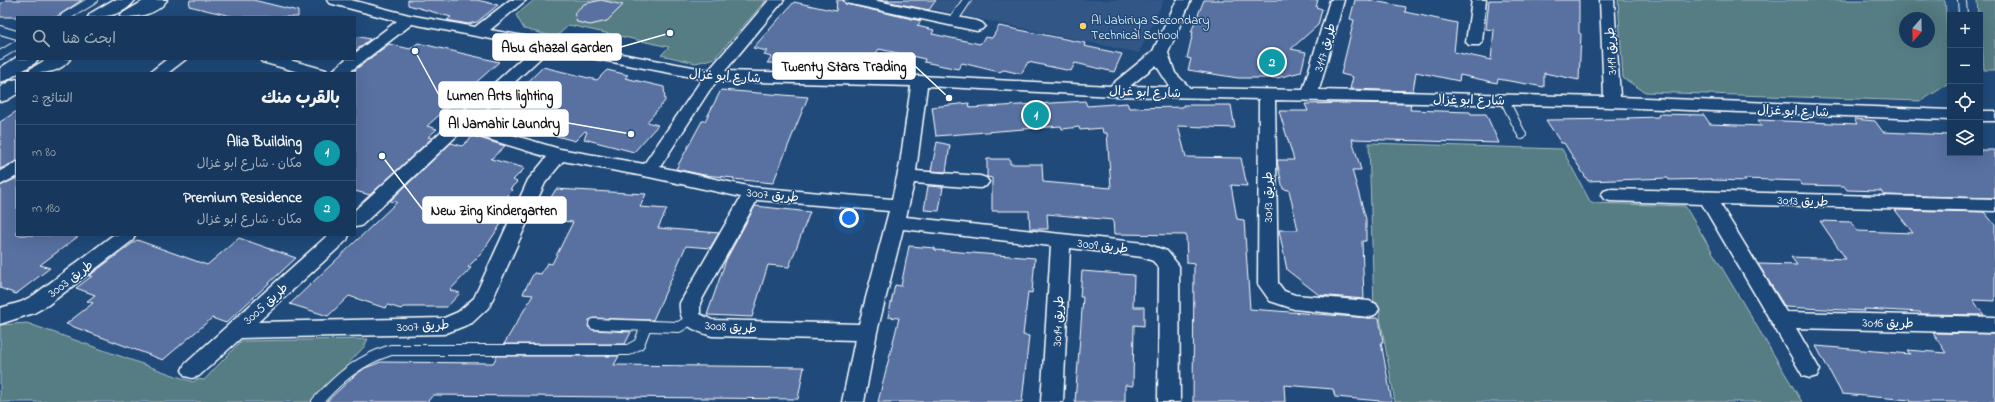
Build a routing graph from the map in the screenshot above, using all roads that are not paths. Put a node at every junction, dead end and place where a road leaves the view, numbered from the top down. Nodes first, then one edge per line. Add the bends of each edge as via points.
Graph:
1 (93, 0) edge
2 (126, 0) edge
3 (132, 0) edge
4 (519, 0) edge
5 (777, 0) edge
6 (851, 0) edge
7 (967, 0) edge
8 (1184, 0) edge
9 (1338, 0) edge
10 (1479, 0) edge
11 (1607, 0) edge
12 (1962, 0) edge
13 (157, 1) edge
14 (342, 1) edge
15 (1963, 12) edge
16 (67, 16) edge
17 (99, 16) edge
18 (126, 16) edge
19 (131, 16) edge
20 (409, 19) junction
21 (952, 21) junction
22 (977, 26) dead end
23 (0, 30) edge
24 (478, 32) junction
25 (16, 35) edge
26 (1474, 42) dead end
27 (546, 45) junction
28 (16, 46) edge
29 (1160, 53) junction
30 (0, 55) edge
31 (356, 59) edge
32 (26, 60) edge
33 (58, 60) edge
34 (176, 60) edge
35 (272, 60) edge
36 (355, 60) edge
37 (39, 72) edge
38 (158, 72) edge
39 (316, 72) edge
40 (339, 72) edge
41 (0, 76) edge
42 (712, 76) junction
43 (920, 82) junction
44 (16, 86) edge
45 (1114, 91) junction
46 (1186, 93) junction
47 (1267, 94) junction
48 (1310, 95) junction
49 (0, 96) edge
50 (1504, 99) junction
51 (1612, 102) junction
52 (1947, 115) edge
53 (1983, 116) edge
54 (1995, 116) edge
55 (459, 125) junction
56 (1522, 136) dead end
57 (559, 155) junction
58 (16, 169) edge
59 (649, 171) junction
60 (906, 176) junction
61 (0, 179) edge
62 (980, 182) dead end
63 (752, 193) junction
64 (1610, 195) dead end
65 (1707, 197) junction
66 (1995, 205) edge
67 (898, 214) junction
68 (356, 220) edge
69 (125, 236) edge
70 (337, 236) edge
71 (1061, 240) junction
72 (1370, 309) dead end
73 (5, 315) edge
74 (692, 320) junction
75 (1781, 320) junction
76 (594, 324) dead end
77 (1995, 325) edge
78 (646, 326) junction
79 (236, 330) junction
80 (867, 332) junction
81 (192, 370) dead end
82 (1810, 370) dead end
83 (317, 402) edge
84 (853, 402) edge
85 (1052, 402) edge
86 (1169, 402) edge

1 - 16 lane
2 - 17 main road
3 - 18 main road via 132,9
4 - 24 street
5 - 42 street
6 - 21 street
7 - 21 lane
8 - 29 street
9 - 48 street, طريق 3117
10 - 26 street
11 - 51 street, طريق 3119
12 - 15 lane
13 - 19 main road
14 - 20 street, شارع ابو غزال
20 - 24 street, شارع ابو غزال
20 - 31 street
21 - 22 street
23 - 25 lane
24 - 27 street, شارع ابو غزال
27 - 42 street, شارع ابو غزال
27 - 55 street
28 - 30 lane
29 - 45 street
29 - 46 street via 1166,74
32 - 41 main road
33 - 37 main road
34 - 38 street
35 - 39 street
36 - 40 street
42 - 43 street, شارع ابو غزال
42 - 59 street
43 - 45 street, شارع ابو غزال
43 - 60 street
44 - 49 main road
45 - 46 street, شارع ابو غزال
46 - 47 street, شارع ابو غزال
47 - 48 street, شارع ابو غزال
47 - 72 street, طريق 3013 via 1268,284 1277,296 1294,302
48 - 50 street, شارع ابو غزال
50 - 51 street, شارع ابو غزال
50 - 56 lane
51 - 52 street, شارع ابو غزال
53 - 54 street
55 - 57 street, طريق 3007
55 - 68 street
57 - 59 street, طريق 3007
57 - 79 street, طريق 3007 via 537,180 482,302 473,314 458,323 444,326
58 - 61 street
59 - 63 street, طريق 3007
60 - 62 street
60 - 67 street
63 - 67 street, طريق 3007
63 - 74 street, طريق 3008 via 690,302 688,312
64 - 65 street, طريق 3013
65 - 66 street, طريق 3013
65 - 75 street
67 - 71 street, طريق 3009
67 - 80 street
69 - 73 street, طريق 3003 via 41,300 28,308
70 - 79 street, طريق 3005
71 - 85 street, طريق 3014
71 - 86 street, طريق 3009 via 1144,250 1160,256 1169,266
74 - 78 lane via 679,327
74 - 80 street, طريق 3008 via 712,328
75 - 77 street, طريق 3016
75 - 82 street
76 - 78 lane
78 - 83 lane via 640,344 628,350 391,350 352,367
79 - 81 street, طريق 3005
80 - 84 street

